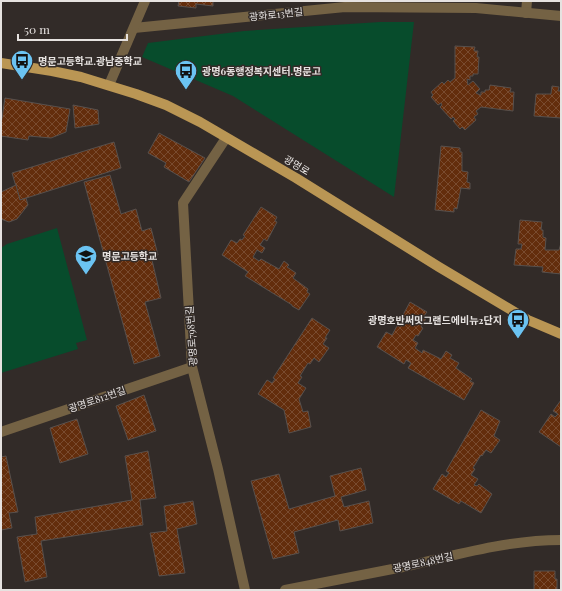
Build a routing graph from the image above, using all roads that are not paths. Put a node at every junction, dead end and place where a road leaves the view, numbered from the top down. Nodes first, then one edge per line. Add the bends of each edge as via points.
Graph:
1 (145, 1) edge
2 (527, 1) edge
3 (526, 13) junction
4 (561, 16) edge
5 (134, 28) junction
6 (1, 63) edge
7 (109, 85) junction
8 (226, 138) junction
9 (561, 334) edge
10 (192, 367) junction
11 (1, 432) edge
12 (561, 540) edge
13 (245, 590) edge
14 (285, 590) edge

1 - 5 street
2 - 3 street
3 - 4 street, 광화로13번길
3 - 5 street, 광화로13번길 via 476,8 345,7
5 - 7 street
6 - 7 main road, 광명로 via 52,71
7 - 8 main road, 광명로 via 166,105
8 - 9 main road, 광명로 via 528,320
8 - 10 street, 광명로798번길 via 183,203
10 - 11 street, 광명로812번길
10 - 13 street, 광명로798번길
12 - 14 street, 광명로848번길 via 496,546

